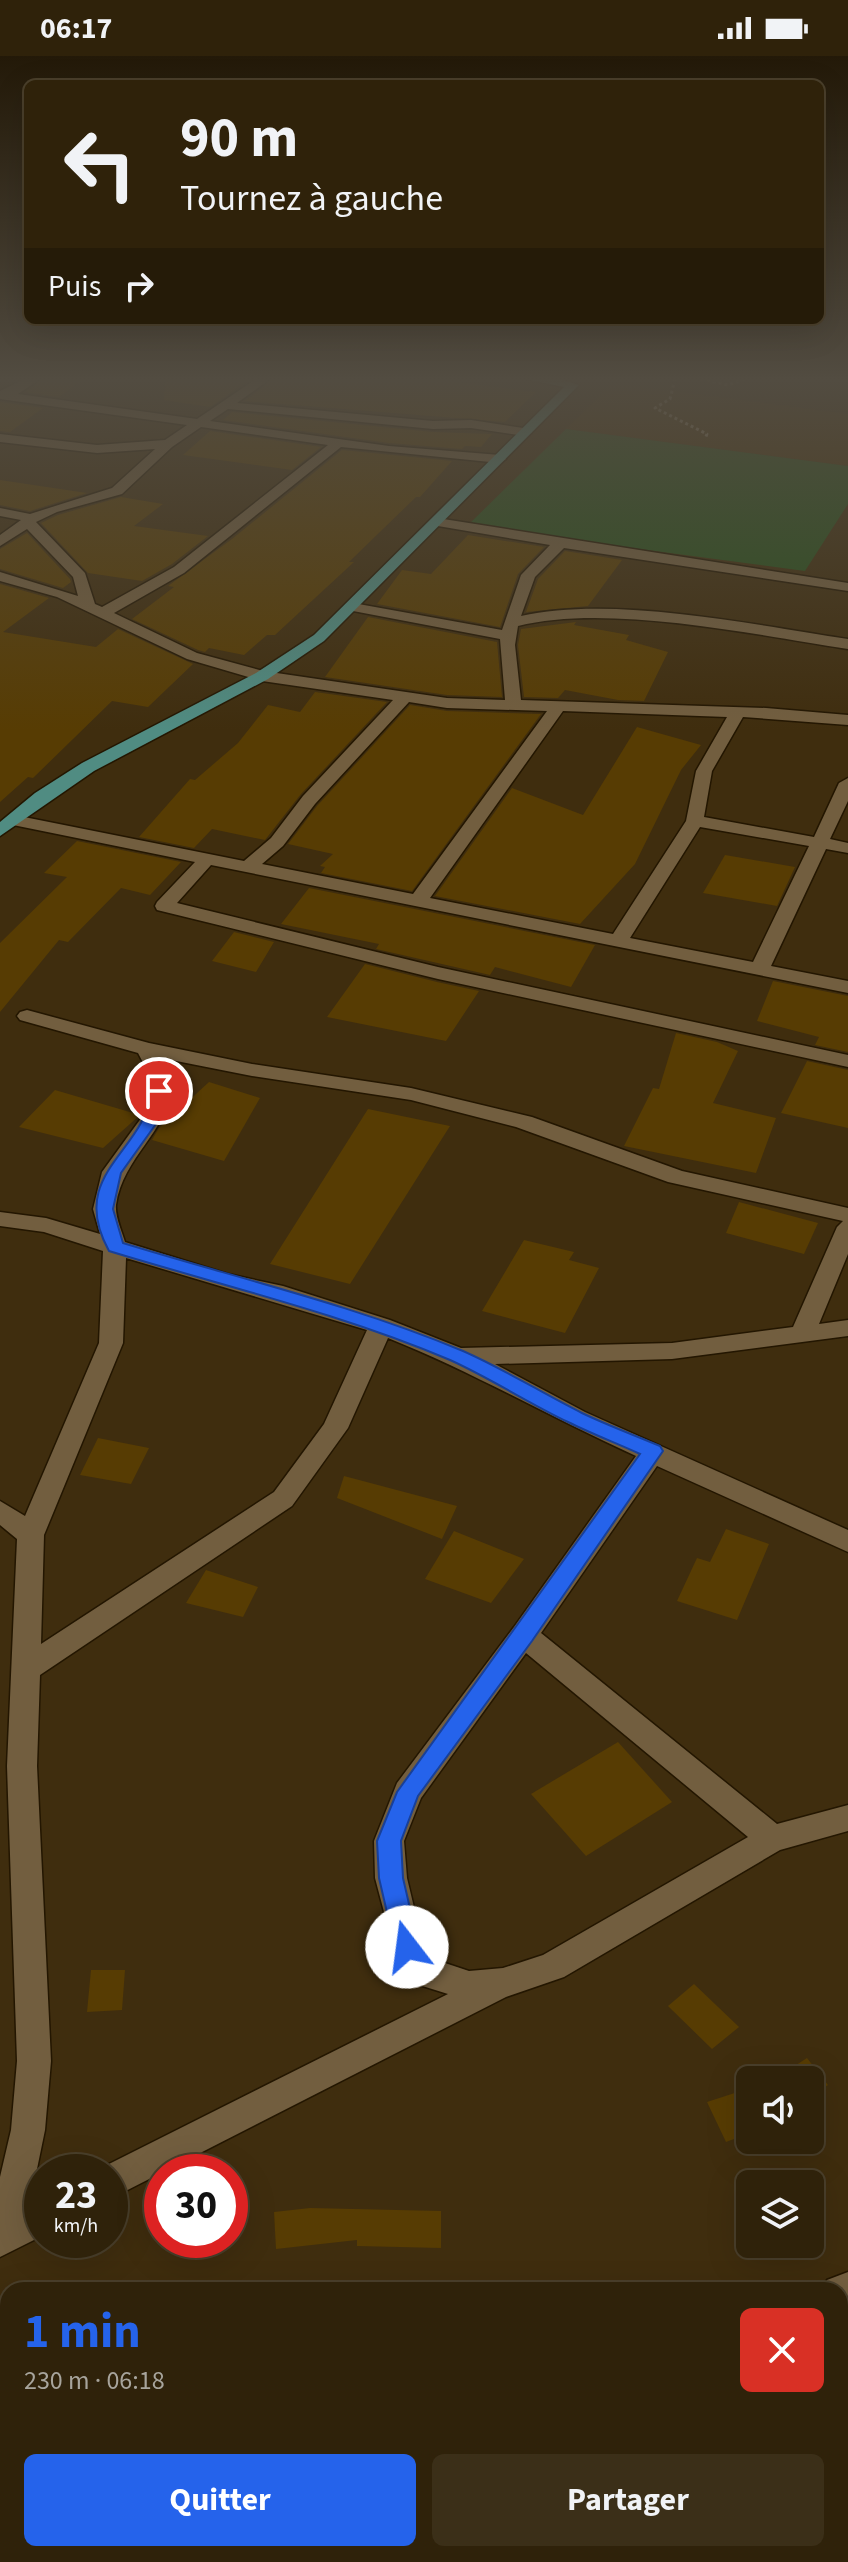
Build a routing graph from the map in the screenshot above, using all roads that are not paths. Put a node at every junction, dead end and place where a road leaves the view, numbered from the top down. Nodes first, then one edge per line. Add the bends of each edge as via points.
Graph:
1 (97, 496) edge
2 (272, 496) edge
3 (463, 496) edge
4 (0, 512) edge
5 (30, 520) junction
6 (437, 522) junction
7 (0, 542) edge
8 (561, 543) junction
9 (0, 576) edge
10 (848, 587) edge
11 (88, 605) junction
12 (353, 607) junction
13 (103, 613) junction
14 (510, 630) junction
15 (848, 644) edge
16 (262, 676) junction
17 (403, 699) junction
18 (514, 706) junction
19 (558, 707) junction
20 (738, 712) junction
21 (848, 720) edge
22 (848, 783) edge
23 (695, 821) junction
24 (7, 825) edge
25 (822, 843) junction
26 (848, 848) edge
27 (207, 859) junction
28 (248, 867) junction
29 (418, 901) junction
30 (618, 941) junction
31 (760, 969) junction
32 (848, 987) edge
33 (27, 1016) dead end
34 (146, 1049) junction
35 (848, 1061) edge
36 (848, 1215) edge
37 (0, 1219) edge
38 (848, 1227) edge
39 (115, 1247) junction
40 (381, 1326) junction
41 (848, 1328) edge
42 (803, 1332) junction
43 (459, 1357) junction
44 (653, 1451) junction
45 (0, 1511) edge
46 (31, 1535) junction
47 (848, 1542) edge
48 (524, 1635) junction
49 (26, 1669) junction
50 (848, 1818) edge
51 (772, 1839) junction
52 (503, 1983) junction
53 (128, 2173) edge
54 (24, 2225) edge
55 (2, 2237) edge

1 - 5 street
2 - 13 street via 179,570
3 - 6 main road
4 - 5 street
5 - 7 street
5 - 11 street via 80,576
6 - 8 street
6 - 12 main road
8 - 10 street
8 - 14 street via 528,575
9 - 11 street
11 - 13 street
12 - 14 street
12 - 16 main road via 319,638
13 - 16 street via 192,656
14 - 15 street via 540,615 564,613 655,618
14 - 18 street
16 - 17 street
16 - 24 main road via 118,749
17 - 18 street
17 - 28 street via 277,842
18 - 19 street
19 - 20 street
19 - 29 street
20 - 21 street
20 - 23 street via 704,771
22 - 25 street
23 - 25 street
23 - 30 street
24 - 27 street
25 - 26 street
25 - 31 street
27 - 28 street
27 - 35 street via 164,906 438,973
28 - 29 street
29 - 30 street
30 - 31 street
31 - 32 street
33 - 34 street
34 - 36 street via 411,1094 524,1122 676,1177
34 - 39 street via 158,1072 158,1110 113,1172 104,1209
37 - 39 street via 46,1225
38 - 42 street
39 - 40 street
39 - 46 street via 111,1343
40 - 43 street
40 - 49 street via 335,1428 283,1499
41 - 42 street
42 - 43 street via 672,1351
43 - 44 street
44 - 47 street
44 - 48 street
45 - 46 street
46 - 49 street
48 - 51 street
48 - 52 street via 408,1792 389,1841 391,1878 407,1947 428,1973 469,1986
49 - 55 street via 22,1766 34,2061 28,2130
50 - 51 street
51 - 52 street via 552,1967
52 - 53 street
54 - 55 street

